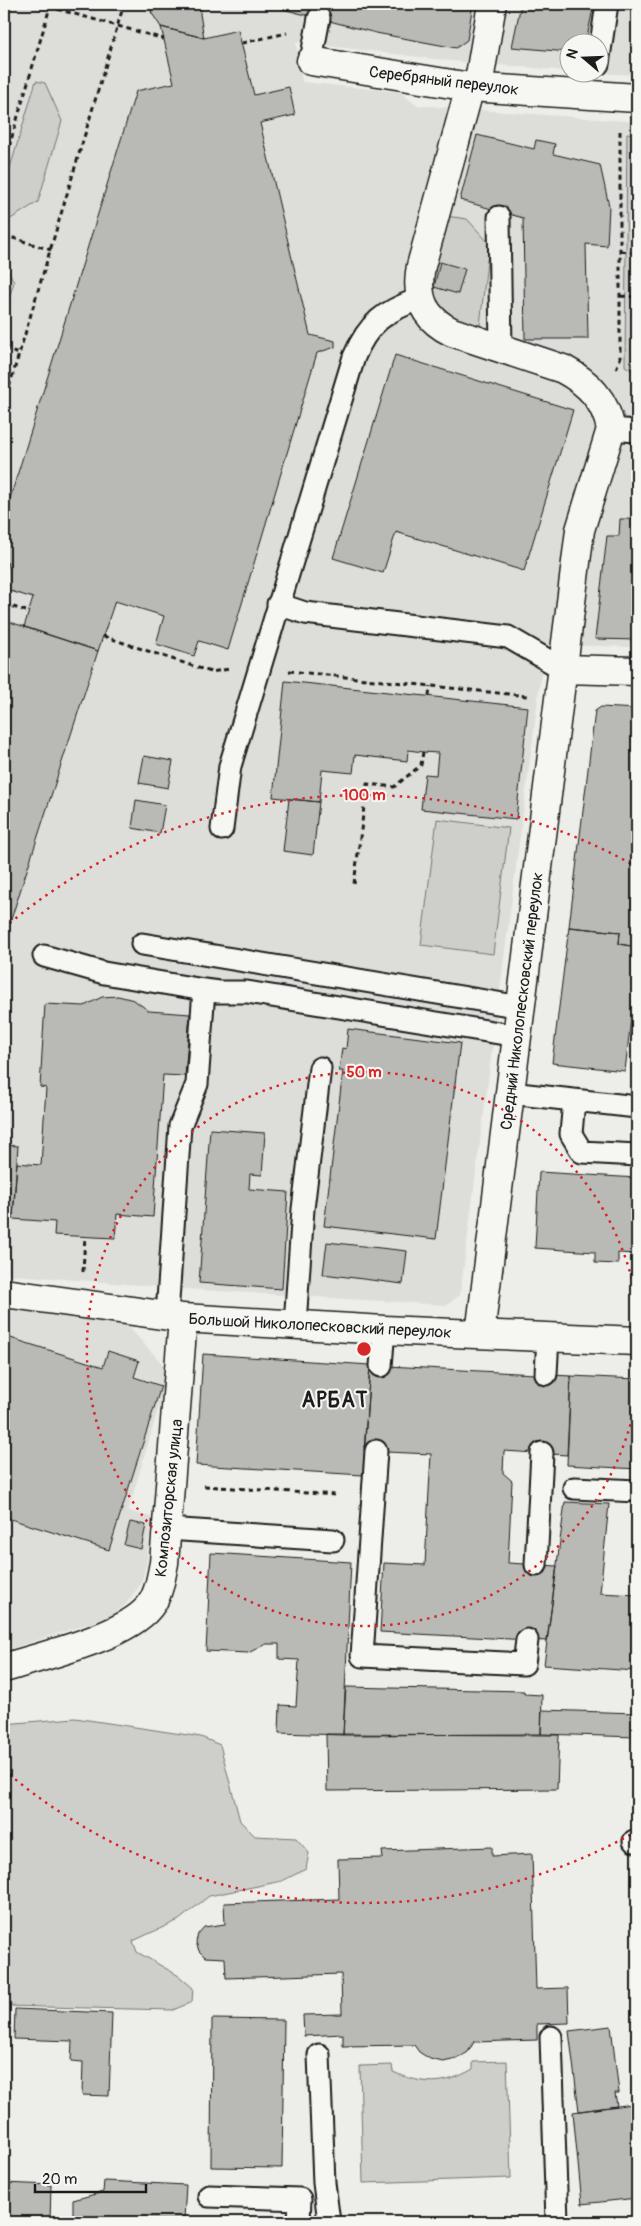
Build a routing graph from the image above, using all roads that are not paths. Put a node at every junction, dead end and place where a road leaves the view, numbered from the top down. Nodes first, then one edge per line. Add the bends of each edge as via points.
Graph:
1 (492, 4) edge
2 (607, 4) edge
3 (319, 18) dead end
4 (603, 32) edge
5 (310, 61) joint
6 (474, 87) junction
7 (612, 91) edge
8 (499, 217) dead end
9 (419, 299) junction
10 (501, 349) junction
11 (624, 430) edge
12 (278, 604) junction
13 (563, 669) junction
14 (637, 671) edge
15 (222, 829) dead end
16 (142, 944) dead end
17 (44, 956) dead end
18 (204, 990) junction
19 (521, 1007) junction
20 (517, 1036) junction
21 (320, 1068) dead end
22 (510, 1093) junction
23 (574, 1100) junction
24 (637, 1107) edge
25 (637, 1155) edge
26 (4, 1293) edge
27 (176, 1316) junction
28 (295, 1324) junction
29 (384, 1330) junction
30 (480, 1334) junction
31 (548, 1337) junction
32 (637, 1341) edge
33 (381, 1366) dead end
34 (546, 1374) dead end
35 (376, 1451) dead end
36 (542, 1453) dead end
37 (574, 1488) dead end
38 (637, 1491) edge
39 (167, 1528) junction
40 (333, 1540) dead end
41 (536, 1565) dead end
42 (527, 1640) dead end
43 (4, 1668) edge
44 (551, 2038) dead end
45 (319, 2055) dead end
46 (209, 2196) dead end
47 (299, 2222) edge
48 (330, 2222) edge
49 (557, 2222) edge

1 - 6 street
2 - 4 lane
3 - 5 lane
5 - 6 street, Серебряный переулок
6 - 7 street, Серебряный переулок
6 - 9 street via 421,266
8 - 10 lane
9 - 10 street via 440,326
9 - 12 lane via 396,307 362,337
10 - 11 street via 563,369 580,378 592,388 609,417
11 - 13 street, Средний Николопесковский переулок via 580,530
12 - 13 lane via 305,613 508,637
12 - 15 lane via 230,766
13 - 14 street
13 - 19 street, Средний Николопесковский переулок
16 - 19 lane
17 - 18 lane via 104,973
18 - 20 lane via 247,992
18 - 27 lane via 198,1084 180,1126
19 - 20 street, Средний Николопесковский переулок
20 - 22 street, Средний Николопесковский переулок
21 - 28 lane via 303,1209
22 - 23 lane
22 - 30 street, Средний Николопесковский переулок
23 - 24 lane
23 - 25 lane via 570,1134 582,1152
26 - 27 street, Большой Николопесковский переулок
27 - 28 street, Большой Николопесковский переулок
27 - 39 street, Композиторская улица
28 - 29 street, Большой Николопесковский переулок
29 - 30 street, Большой Николопесковский переулок
29 - 33 lane
30 - 31 street, Большой Николопесковский переулок
31 - 32 street, Большой Николопесковский переулок
31 - 34 lane
35 - 42 lane via 362,1656 524,1664
36 - 41 lane
37 - 38 lane
39 - 40 lane
39 - 43 street, Композиторская улица via 159,1587 150,1606 135,1620 111,1633
44 - 49 lane
45 - 48 lane via 324,2183
46 - 47 lane via 300,2199

